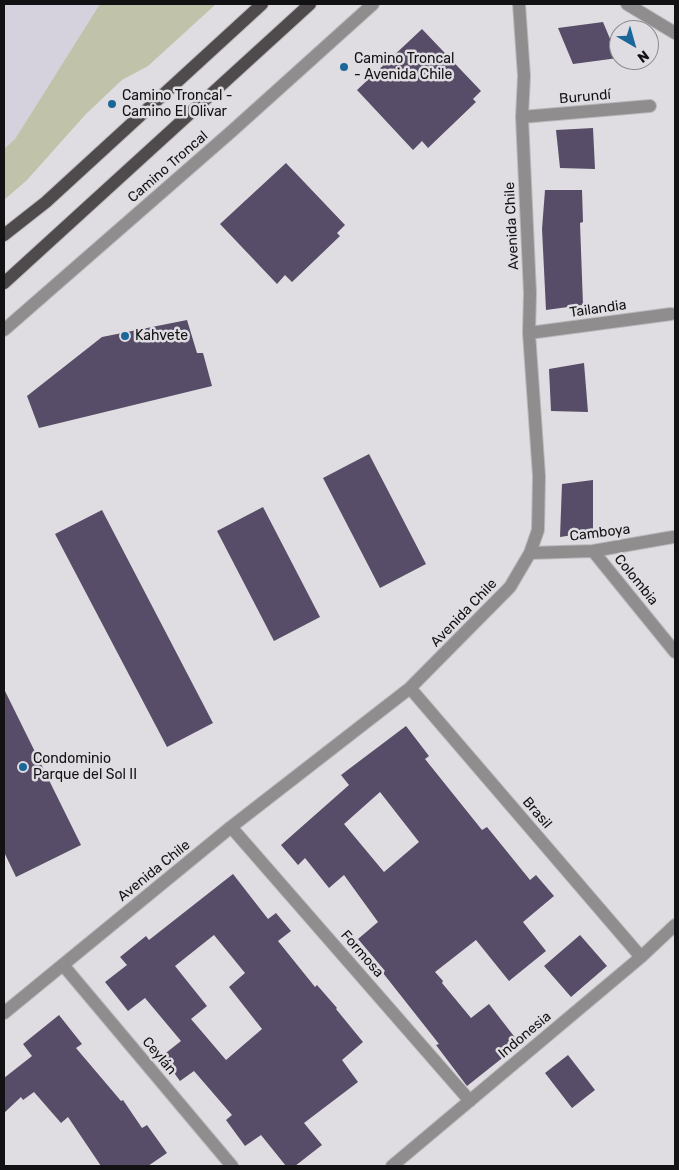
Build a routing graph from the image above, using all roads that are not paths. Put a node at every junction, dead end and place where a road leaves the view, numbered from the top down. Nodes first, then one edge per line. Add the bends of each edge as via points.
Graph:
1 (262, 4) edge
2 (310, 4) edge
3 (374, 4) edge
4 (519, 4) edge
5 (627, 4) edge
6 (675, 33) edge
7 (650, 106) dead end
8 (522, 117) junction
9 (4, 236) edge
10 (4, 282) edge
11 (670, 314) dead end
12 (4, 330) edge
13 (529, 333) junction
14 (673, 537) dead end
15 (592, 551) junction
16 (530, 553) junction
17 (675, 652) edge
18 (410, 688) junction
19 (231, 827) junction
20 (675, 925) edge
21 (641, 957) junction
22 (63, 965) junction
23 (4, 1013) edge
24 (470, 1100) junction
25 (232, 1166) edge
26 (392, 1166) edge

1 - 9 main road via 46,202
2 - 10 main road, Camino Troncal
3 - 12 street, Camino Troncal
4 - 8 street, Avenida Chile via 524,76
5 - 6 street
7 - 8 street, Burundí
8 - 13 street, Avenida Chile
11 - 13 street, Tailandia
13 - 16 street, Avenida Chile via 539,476 538,530
14 - 15 street, Camboya
15 - 16 street, Camboya
15 - 17 street, Colombia
16 - 18 street, Avenida Chile via 510,587
18 - 19 street, Avenida Chile
18 - 21 street, Brasil
19 - 22 street, Avenida Chile
19 - 24 street, Formosa
20 - 21 street, Indonesia
21 - 24 street, Indonesia
22 - 23 street, Avenida Chile
22 - 25 street, Ceylán
24 - 26 street, Indonesia

